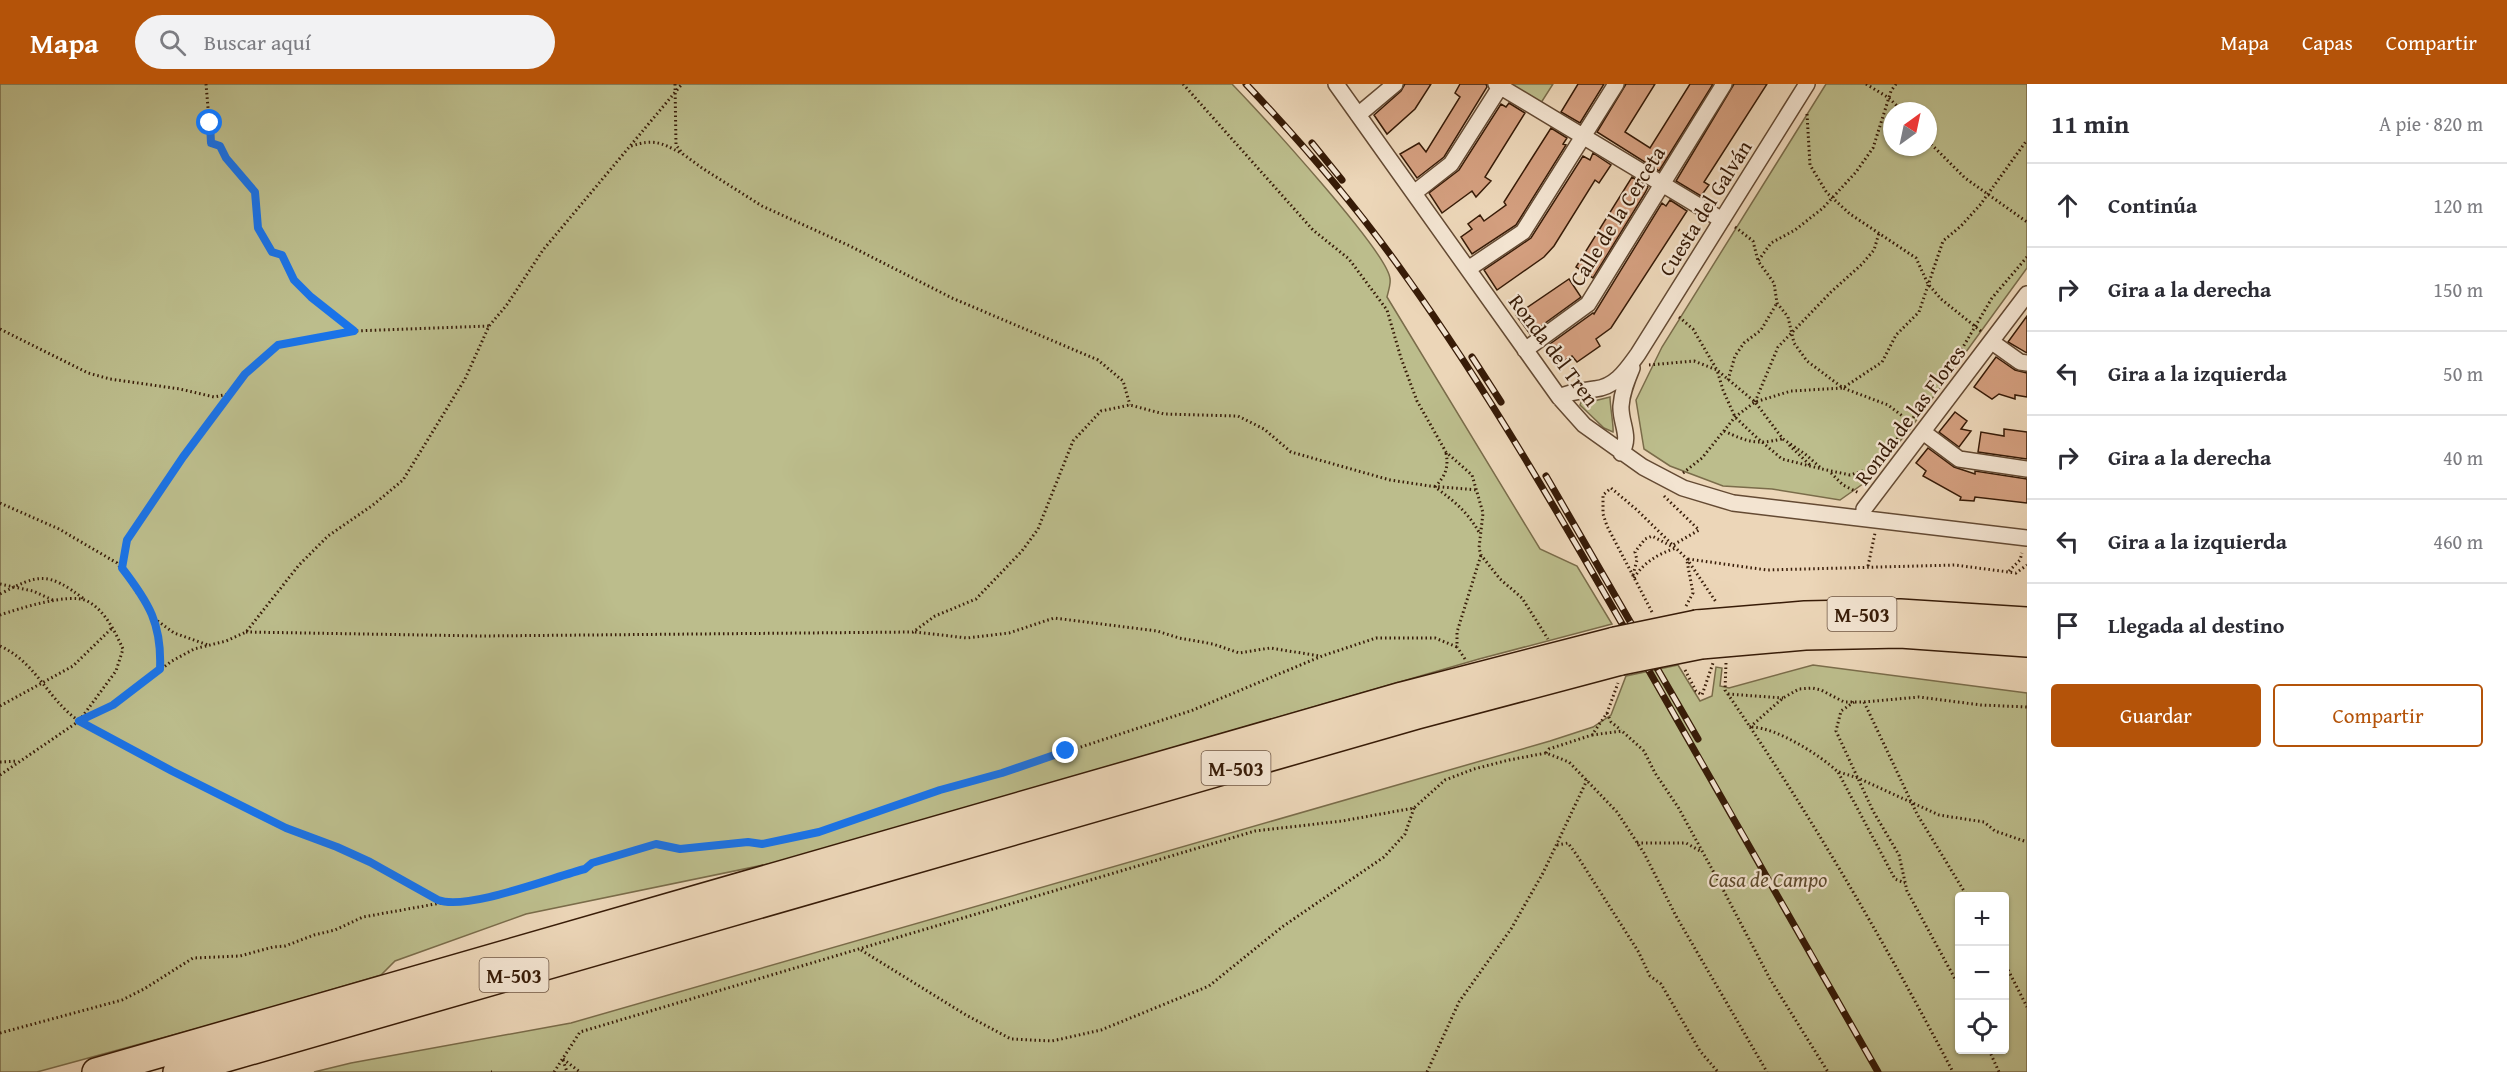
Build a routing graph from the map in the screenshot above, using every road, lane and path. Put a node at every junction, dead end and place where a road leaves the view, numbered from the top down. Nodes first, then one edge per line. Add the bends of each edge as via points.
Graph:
1 (207, 84) edge
2 (675, 84) edge
3 (682, 84) edge
4 (1183, 84) edge
5 (1336, 84) edge
6 (1395, 84) edge
7 (1616, 84) edge
8 (1724, 84) edge
9 (1866, 84) edge
10 (1896, 84) edge
11 (1498, 85) edge
12 (1806, 86) edge
13 (676, 91) junction
14 (1889, 98) junction
15 (1893, 102) edge
16 (1358, 115) junction
17 (1583, 136) junction
18 (2027, 140) edge
19 (629, 146) junction
20 (1937, 150) edge
21 (682, 154) junction
22 (1662, 184) junction
23 (1414, 193) junction
24 (1986, 194) junction
25 (1833, 197) junction
26 (1722, 220) junction
27 (2027, 222) edge
28 (1879, 233) junction
29 (2027, 257) edge
30 (1758, 261) junction
31 (1468, 269) junction
32 (1928, 284) junction
33 (2027, 294) edge
34 (1777, 303) junction
35 (1667, 308) junction
36 (489, 326) junction
37 (1976, 326) junction
38 (0, 329) edge
39 (354, 331) junction
40 (1790, 333) junction
41 (1992, 342) junction
42 (1525, 350) junction
43 (1635, 361) junction
44 (2027, 363) edge
45 (1717, 370) junction
46 (1948, 371) dead end
47 (1728, 381) junction
48 (1843, 388) junction
49 (229, 394) junction
50 (1559, 397) junction
51 (1755, 402) junction
52 (1923, 404) dead end
53 (1130, 405) junction
54 (1735, 417) junction
55 (1909, 421) junction
56 (1724, 431) junction
57 (1923, 432) junction
58 (1783, 439) junction
59 (1764, 443) junction
60 (1893, 445) dead end
61 (1446, 452) junction
62 (1621, 453) junction
63 (1887, 453) dead end
64 (1813, 467) junction
65 (2027, 469) edge
66 (1822, 470) junction
67 (1830, 471) junction
68 (1670, 482) junction
69 (1435, 487) junction
70 (1478, 490) junction
71 (1667, 499) dead end
72 (1872, 500) junction
73 (0, 503) edge
74 (1871, 518) junction
75 (1480, 535) junction
76 (2023, 538) edge
77 (1674, 547) junction
78 (1481, 555) junction
79 (1687, 559) junction
80 (2027, 565) edge
81 (1868, 566) junction
82 (122, 568) junction
83 (2007, 572) junction
84 (1634, 576) junction
85 (0, 584) edge
86 (15, 587) junction
87 (0, 594) edge
88 (86, 600) junction
89 (57, 601) junction
90 (1721, 608) dead end
91 (154, 614) junction
92 (0, 615) edge
93 (1655, 617) dead end
94 (2027, 621) edge
95 (112, 628) junction
96 (1694, 628) junction
97 (246, 632) junction
98 (913, 632) junction
99 (2027, 643) edge
100 (209, 645) junction
101 (1540, 645) dead end
102 (0, 646) edge
103 (1457, 647) junction
104 (1322, 656) junction
105 (1618, 661) junction
106 (1468, 663) dead end
107 (1681, 664) dead end
108 (160, 669) junction
109 (44, 682) junction
110 (1728, 694) junction
111 (1783, 698) junction
112 (1854, 702) junction
113 (1864, 702) junction
114 (0, 706) edge
115 (2027, 707) edge
116 (1607, 713) junction
117 (79, 721) junction
118 (1750, 727) junction
119 (1622, 731) junction
120 (1592, 735) junction
121 (1546, 753) junction
122 (18, 761) junction
123 (0, 762) edge
124 (1838, 772) junction
125 (0, 774) edge
126 (1858, 778) junction
127 (1587, 779) junction
128 (1912, 802) junction
129 (1414, 808) junction
130 (2027, 842) edge
131 (1637, 843) junction
132 (1556, 845) junction
133 (1704, 853) junction
134 (1905, 884) junction
135 (1964, 892) edge
136 (444, 903) junction
137 (861, 950) junction
138 (2009, 972) edge
139 (1955, 981) edge
140 (2027, 1006) edge
141 (0, 1033) edge
142 (1991, 1054) edge
143 (563, 1059) junction
144 (96, 1072) edge
145 (177, 1072) edge
146 (554, 1072) edge
147 (567, 1072) edge
148 (580, 1072) edge
149 (1427, 1072) edge
150 (1718, 1072) edge
151 (1767, 1072) edge
152 (1828, 1072) edge
153 (1953, 1072) edge
154 (1999, 1072) edge

1 - 39 path via 211,143 220,146 255,192 258,228 272,252 282,255 294,280 311,297
2 - 13 path
3 - 13 path
4 - 61 path via 1313,230 1349,259 1387,310 1417,401
5 - 16 street, Ronda del Tren
6 - 16 street
7 - 17 street
8 - 22 street, Calle de la Cerceta
9 - 14 path
10 - 14 path
11 - 17 street
11 - 23 street via 1452,164
12 - 25 path via 1810,165
12 - 26 street, Cuesta del Galván
13 - 19 path
13 - 21 path via 676,145
14 - 15 path
14 - 25 path via 1873,148
16 - 23 street, Ronda del Tren
17 - 22 street
17 - 31 street via 1523,232
18 - 24 path
19 - 21 path via 649,141
19 - 36 path via 543,250
20 - 24 path
21 - 53 path via 762,206 952,298 1098,360 1123,381
22 - 26 street
22 - 42 street, Calle de la Cerceta via 1588,304
23 - 31 street, Ronda del Tren
24 - 27 path
24 - 32 path via 1961,226 1943,241
25 - 28 path
25 - 30 path via 1795,230 1771,243
26 - 30 path via 1753,241
26 - 35 street, Cuesta del Galván
28 - 32 path via 1916,258
28 - 40 path via 1874,250 1862,264
29 - 37 path via 1992,298
30 - 34 path via 1774,283
31 - 42 street, Ronda del Tren
32 - 37 path
32 - 48 path via 1919,312 1896,335 1882,362
33 - 41 street, Ronda de las Flores
34 - 40 path via 1788,317
34 - 47 path via 1761,330 1735,356
35 - 43 street, Cuesta del Galván
35 - 45 path via 1694,329
36 - 39 path
36 - 97 path via 465,379 403,480 328,536 299,565
37 - 41 path
37 - 46 path
38 - 49 path via 88,373 214,398
39 - 49 path via 278,345
40 - 48 path via 1806,361
40 - 51 path via 1778,347
41 - 44 street
41 - 57 street, Ronda de las Flores
42 - 50 street, Ronda del Tren
43 - 45 path via 1694,361
43 - 50 street, Cuesta del Galván via 1606,387 1576,390
43 - 62 street, Cuesta del Galván via 1622,397 1626,447
45 - 47 path
45 - 54 path
47 - 51 path
48 - 51 path via 1791,391
48 - 55 path via 1888,405
49 - 82 path via 127,540
50 - 62 street, Ronda del Tren via 1584,425
51 - 54 path
51 - 58 path
52 - 55 path
53 - 69 path via 1164,414 1238,416 1264,429 1291,452 1390,480
53 - 98 path via 1101,411 1073,441 1038,529 1010,565 976,599 935,616
54 - 56 path
54 - 59 path
55 - 57 path
55 - 60 path
56 - 59 path via 1750,443
56 - 68 path via 1702,458
57 - 65 street via 1959,459
57 - 72 street, Ronda de las Flores
58 - 59 path
58 - 64 path
58 - 66 path
59 - 64 path via 1782,459
61 - 69 path via 1448,465
61 - 70 path via 1472,476
62 - 68 street, Ronda del Tren
63 - 67 path via 1873,468 1850,475
64 - 66 path
66 - 67 path
67 - 72 path via 1843,485
68 - 74 street, Ronda del Tren via 1733,503
69 - 70 path
69 - 75 path via 1471,516
70 - 75 path via 1483,513
71 - 77 path via 1699,530
72 - 74 street, Ronda de las Flores via 1864,510
73 - 82 path via 59,529
74 - 76 street, Ronda de las Flores
74 - 81 path
75 - 78 path
76 - 83 path via 2022,555
77 - 79 path
77 - 84 path via 1648,561
77 - 84 path via 1652,536 1645,539 1635,552
77 - 84 path via 1617,491 1607,489 1603,495 1603,514
78 - 101 path via 1522,598 1550,642
78 - 103 path via 1457,632
79 - 81 path via 1767,570
79 - 90 path
79 - 96 path
80 - 83 path via 2016,573
81 - 83 path via 1955,565
82 - 91 path
84 - 93 path
85 - 86 path
86 - 87 path
86 - 88 path via 27,580 46,578 65,585
86 - 89 path
88 - 89 path
88 - 95 path
89 - 92 path via 31,604
91 - 100 path via 174,633
91 - 108 path via 161,644
94 - 96 highway, M-503 via 1900,613 1805,615
95 - 109 path via 73,666
95 - 117 path via 123,649 116,671
96 - 99 highway, M-503 via 1805,636 1900,634
96 - 105 highway, M-503, bridge
97 - 98 path via 481,636
97 - 100 path
98 - 104 path via 967,638 1009,633 1054,618 1157,631 1239,653 1270,648
100 - 108 path via 194,649
102 - 109 path via 25,662
103 - 104 path via 1435,638 1376,638
103 - 106 path
104 - 136 path via 1193,710 819,832 762,844 680,849 656,844 523,889
105 - 116 path
105 - 144 highway, M-503 via 1402,696
105 - 145 highway, M-503 via 1406,718
107 - 110 path via 1696,692 1702,695 1713,661 1726,663
108 - 117 path via 113,705
109 - 114 path
109 - 117 path via 68,714
110 - 111 path
110 - 118 path
111 - 112 path via 1799,689 1812,688 1844,702
111 - 118 path
112 - 113 path
112 - 126 path via 1840,711 1836,730
113 - 115 path via 1919,697
113 - 128 path
116 - 119 path
116 - 120 path
117 - 122 path
117 - 136 path via 286,828 370,862
118 - 124 path via 1761,727 1803,748
118 - 153 path via 1884,946
119 - 120 path
119 - 133 path via 1644,751
120 - 121 path
121 - 127 path via 1569,762
121 - 129 path via 1474,769 1445,780
122 - 123 path
122 - 125 path
124 - 126 path
124 - 134 path via 1896,879
126 - 128 path
126 - 134 path via 1899,855
127 - 131 path via 1617,812
127 - 132 path
128 - 130 path via 1939,814 1984,822 1995,831
128 - 135 path
129 - 137 path via 1255,831
129 - 137 path via 1405,834 1384,857 1282,927 1209,986 1101,1030 1052,1041 1011,1039
131 - 133 path via 1686,843
131 - 151 path
132 - 149 path via 1511,929 1459,1002
132 - 150 path via 1568,843 1576,854 1650,976 1661,984 1700,1051
133 - 152 path via 1770,979
134 - 139 path
136 - 141 path via 363,916 335,930 240,956 193,958 122,1000
137 - 143 path via 580,1032
138 - 140 path
142 - 154 path
143 - 146 path
143 - 147 path
143 - 148 path

